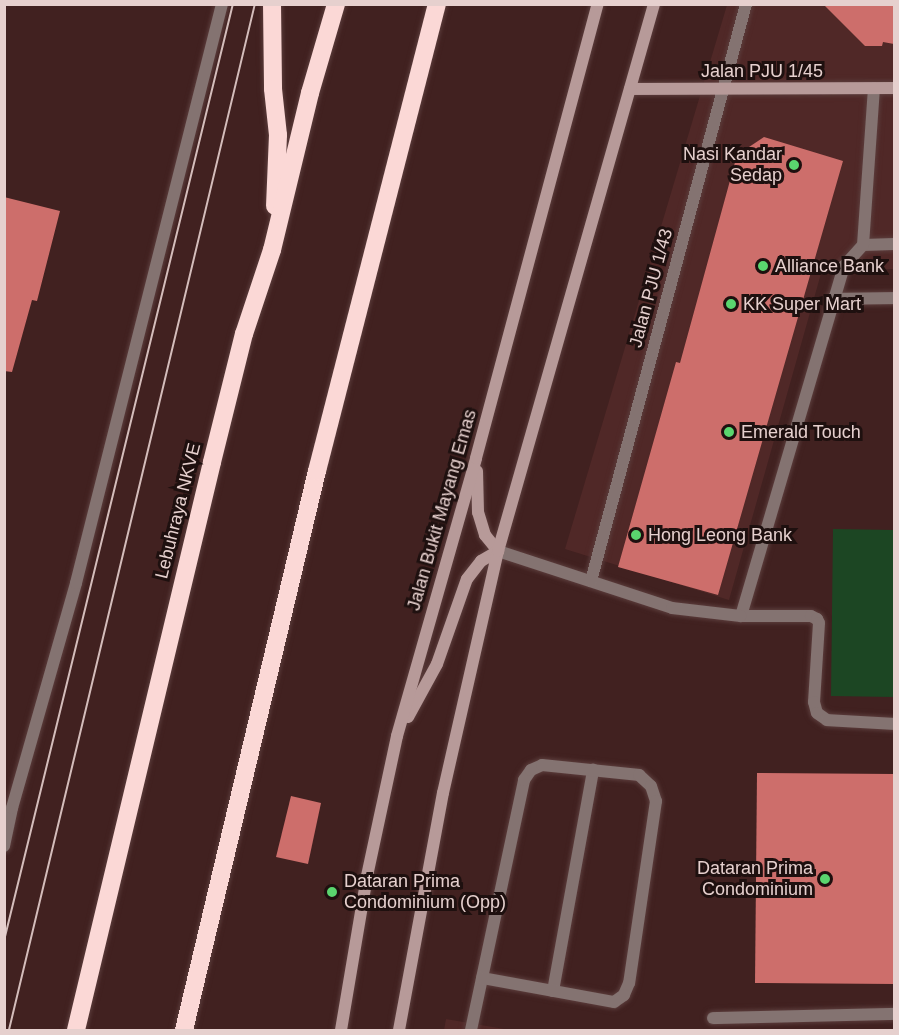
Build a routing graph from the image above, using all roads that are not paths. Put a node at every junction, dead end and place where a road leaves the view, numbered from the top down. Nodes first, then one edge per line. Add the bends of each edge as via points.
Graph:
1 (222, 4) edge
2 (272, 4) edge
3 (336, 4) edge
4 (437, 4) edge
5 (598, 4) edge
6 (654, 4) edge
7 (746, 4) edge
8 (874, 88) junction
9 (894, 88) edge
10 (630, 89) junction
11 (723, 89) junction
12 (894, 244) edge
13 (863, 245) junction
14 (272, 250) junction
15 (894, 298) edge
16 (832, 299) junction
17 (476, 458) junction
18 (498, 551) junction
19 (591, 581) junction
20 (741, 616) junction
21 (894, 724) edge
22 (397, 736) junction
23 (593, 770) junction
24 (8, 808) edge
25 (4, 846) edge
26 (482, 978) junction
27 (554, 992) junction
28 (894, 1014) edge
29 (712, 1018) dead end
30 (76, 1030) edge
31 (184, 1030) edge
32 (341, 1030) edge
33 (399, 1030) edge
34 (471, 1030) edge

1 - 24 street via 76,583
2 - 14 highway via 278,135
3 - 14 highway, Lebuhraya NKVE
4 - 31 highway via 317,471
5 - 17 main road, Jalan Bukit Mayang Emas
6 - 10 main road
7 - 11 street, Jalan PJU 1/43
8 - 9 main road, Jalan PJU 1/45
8 - 11 main road, Jalan PJU 1/45
8 - 13 street
10 - 11 main road, Jalan PJU 1/45
10 - 18 main road
11 - 19 street, Jalan PJU 1/43
12 - 13 street
13 - 16 street via 843,266
14 - 30 highway, Lebuhraya NKVE via 244,334
15 - 16 street
16 - 20 street
17 - 18 main road via 478,512 485,535
17 - 22 main road, Jalan Bukit Mayang Emas
18 - 19 street
18 - 22 main road via 481,561 467,579 437,664
18 - 33 main road via 442,793
19 - 20 street via 672,608
20 - 21 street via 817,619 817,713 827,720
22 - 32 main road, Jalan Bukit Mayang Emas via 367,876
23 - 26 street via 542,765 531,770 524,780
23 - 27 street
23 - 27 street via 639,775 651,786 656,801 629,983 624,995 614,1002
24 - 25 street
26 - 27 street
26 - 34 street
28 - 29 street

